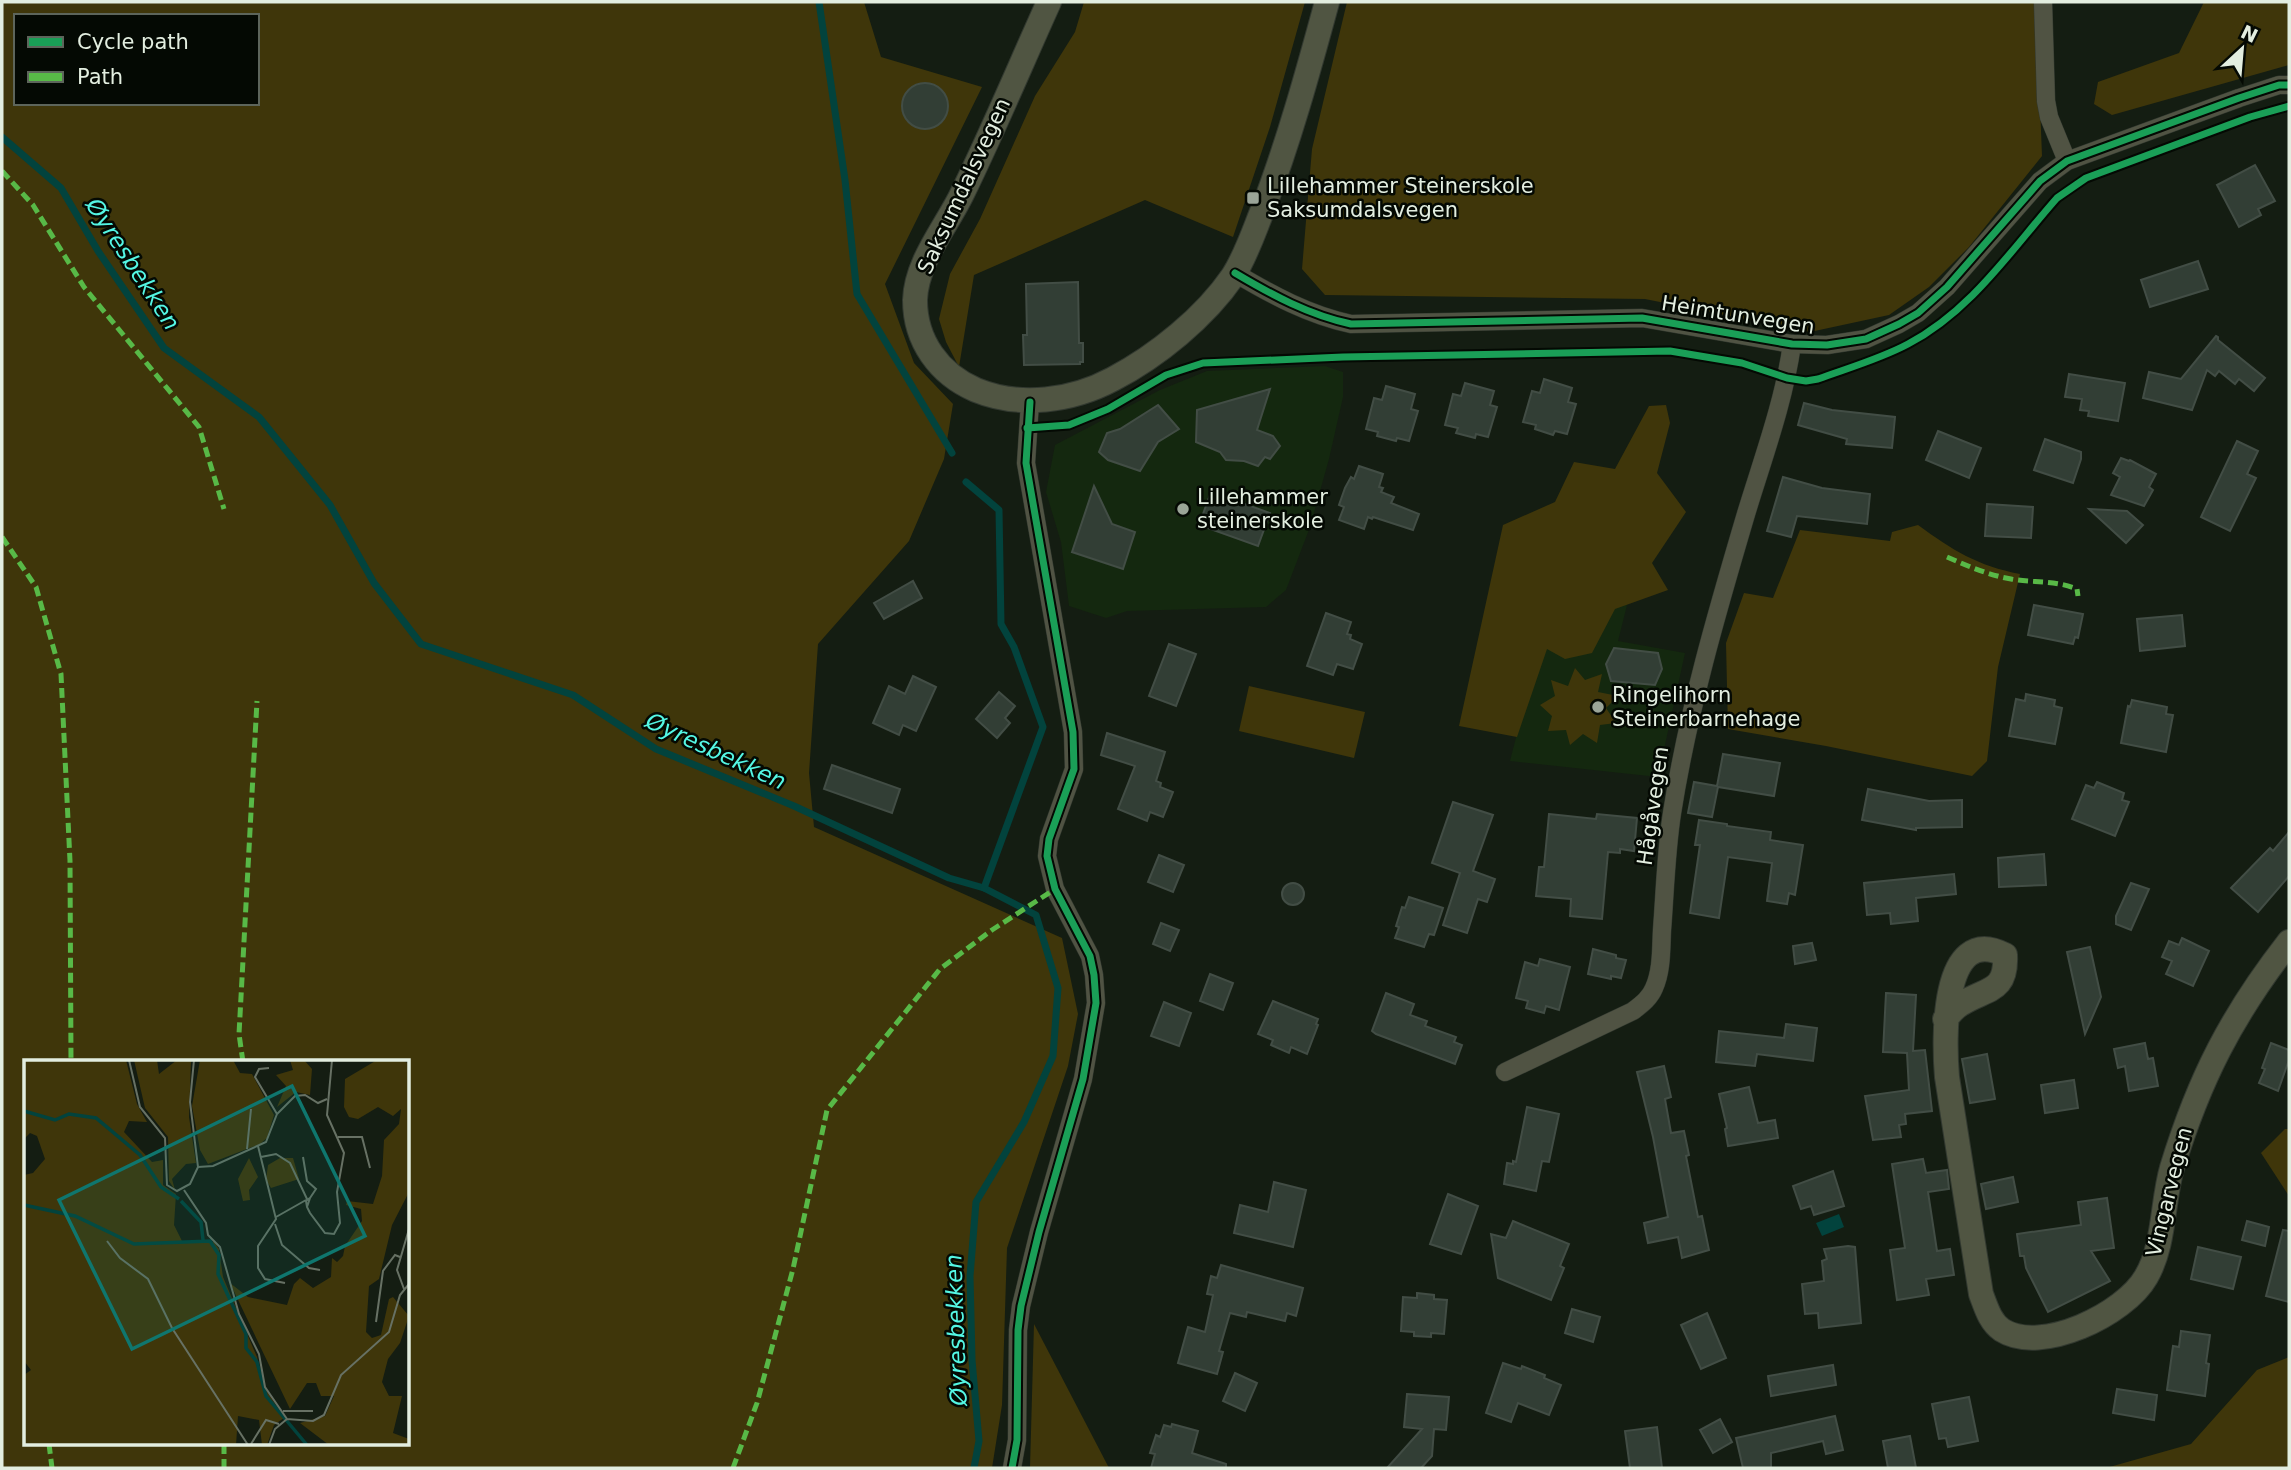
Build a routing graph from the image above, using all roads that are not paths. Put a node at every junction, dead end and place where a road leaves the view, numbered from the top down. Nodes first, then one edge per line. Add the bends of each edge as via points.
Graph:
1 (1049, 2) edge
2 (1326, 2) edge
3 (2043, 2) edge
4 (2289, 85) edge
5 (2067, 161) junction
6 (1235, 273) junction
7 (1792, 344) junction
8 (1030, 402) junction
9 (2289, 942) edge
10 (1945, 1019) dead end
11 (1505, 1072) dead end
12 (1012, 1468) edge

1 - 8 main road, Saksumdalsvegen via 962,195 926,260 915,299 925,345 950,376 988,395
2 - 6 main road, Saksumdalsvegen via 1278,169
3 - 5 street via 2046,101
4 - 5 street, Heimtunvegen via 2239,98
5 - 7 street, Heimtunvegen via 2040,181 1947,287 1918,313 1866,339
6 - 7 street, Heimtunvegen via 1302,309 1351,324 1643,318
6 - 8 main road, Saksumdalsvegen via 1208,306 1134,368 1078,393
7 - 11 street, Hågåvegen via 1787,378 1690,716 1669,835 1658,979 1644,1003 1633,1011
8 - 12 street via 1026,463 1074,749 1070,785 1047,856 1055,890 1090,956 1096,1003 1083,1079 1021,1306
9 - 10 main road, Vingarvegen via 2238,1012 2205,1074 2171,1172 2147,1276 2134,1293 2106,1314 2050,1338 2024,1339 2003,1331 1994,1324 1981,1294 1947,1077

